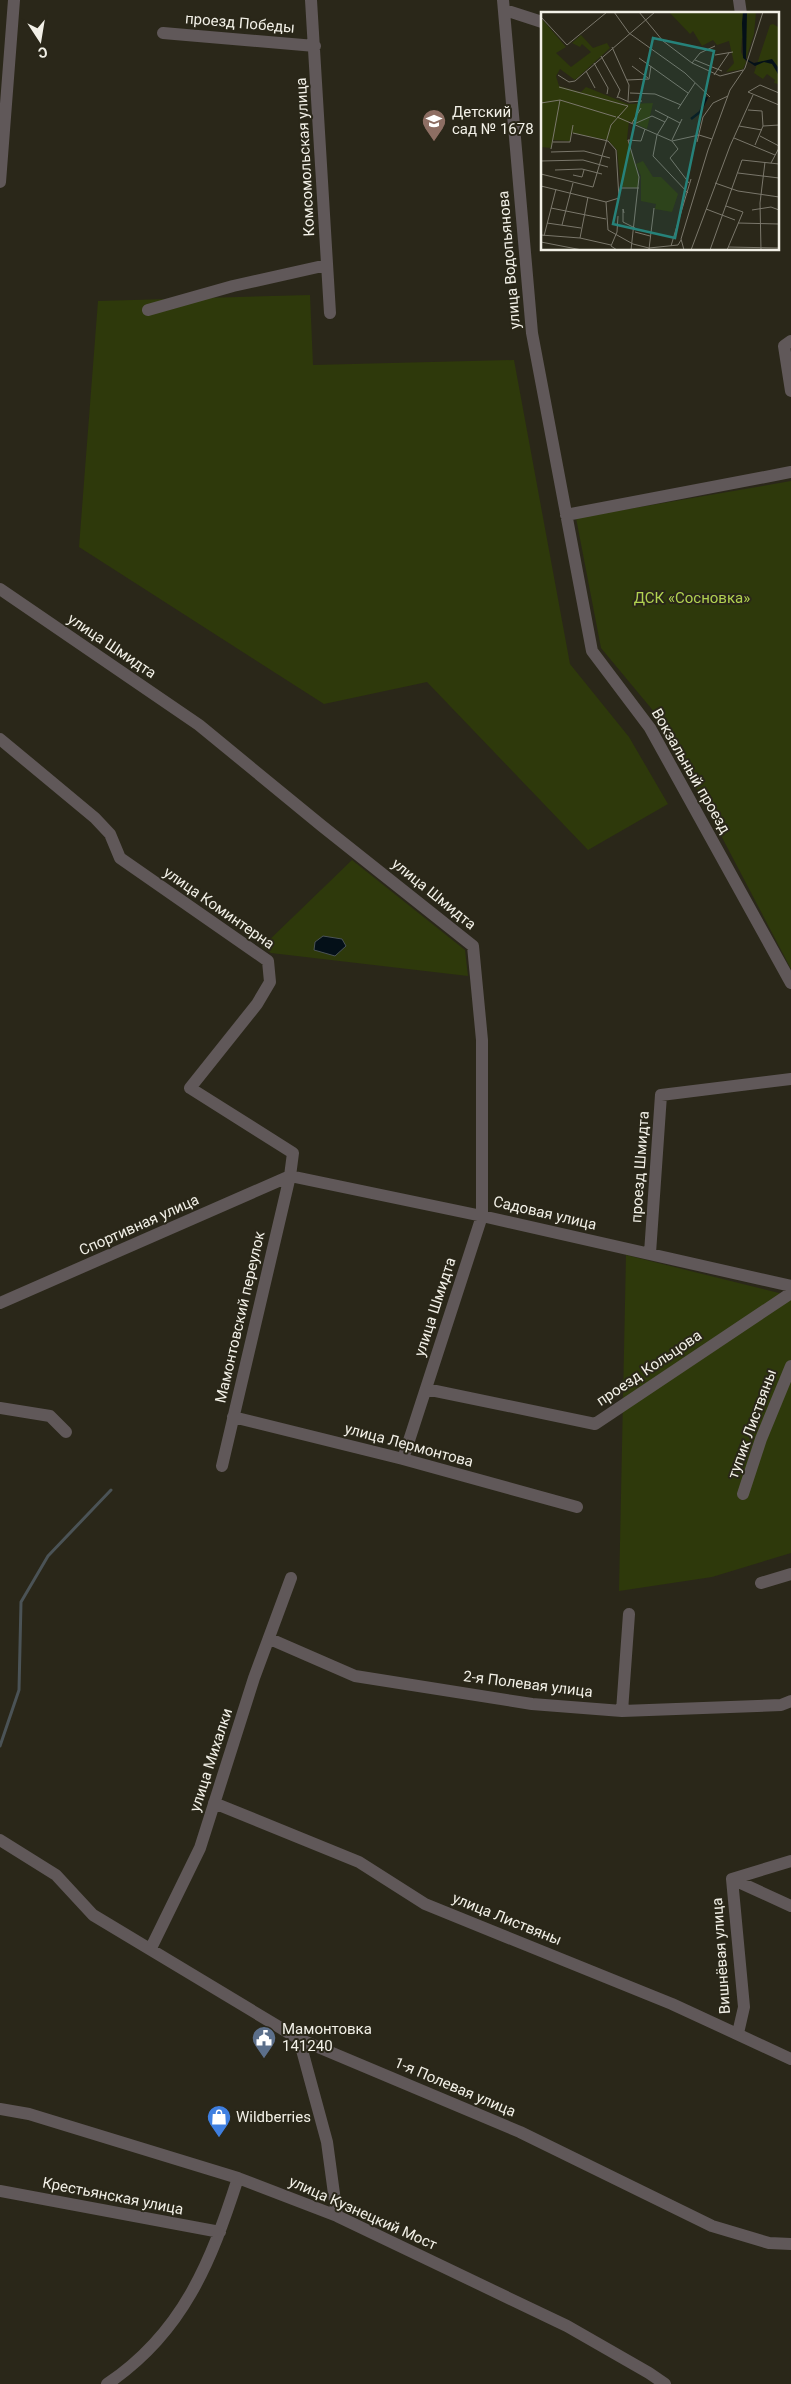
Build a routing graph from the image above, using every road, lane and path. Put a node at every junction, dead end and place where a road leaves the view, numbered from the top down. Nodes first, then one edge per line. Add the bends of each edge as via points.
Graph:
1 (14, 0) edge
2 (311, 0) edge
3 (504, 5) edge
4 (541, 22) edge
5 (162, 33) dead end
6 (315, 46) junction
7 (0, 182) edge
8 (327, 265) junction
9 (148, 310) dead end
10 (330, 313) dead end
11 (791, 341) edge
12 (791, 391) edge
13 (791, 472) edge
14 (566, 515) junction
15 (0, 589) edge
16 (0, 738) edge
17 (790, 980) edge
18 (791, 1080) edge
19 (290, 1176) junction
20 (482, 1216) junction
21 (650, 1253) junction
22 (791, 1286) edge
23 (791, 1293) edge
24 (0, 1303) edge
25 (791, 1366) edge
26 (426, 1389) junction
27 (0, 1408) edge
28 (233, 1417) junction
29 (66, 1432) dead end
30 (402, 1459) junction
31 (222, 1466) dead end
32 (743, 1494) dead end
33 (577, 1506) dead end
34 (791, 1574) edge
35 (291, 1578) dead end
36 (761, 1583) dead end
37 (629, 1614) dead end
38 (270, 1639) junction
39 (791, 1702) edge
40 (622, 1711) junction
41 (214, 1803) junction
42 (0, 1840) edge
43 (791, 1861) edge
44 (732, 1879) junction
45 (791, 1906) edge
46 (151, 1948) junction
47 (738, 2033) junction
48 (300, 2039) junction
49 (791, 2059) edge
50 (0, 2109) edge
51 (238, 2178) junction
52 (0, 2191) edge
53 (337, 2216) junction
54 (220, 2232) junction
55 (791, 2244) edge
56 (107, 2384) edge
57 (666, 2384) edge

1 - 7 street
2 - 6 street, Комсомольская улица
3 - 4 street
3 - 14 street, улица Водопьянова via 532,333
5 - 6 street, проезд Победы
6 - 8 street, Комсомольская улица
8 - 9 street via 233,286
8 - 10 street, Комсомольская улица
11 - 12 street via 784,346
13 - 14 street
14 - 17 street, Вокзальный проезд via 592,651 650,728
15 - 20 street, улица Шмидта via 199,725 473,946 482,1040
16 - 19 street, улица Коминтерна via 94,818 110,834 120,858 268,961 270,982 257,1004 190,1088 294,1153
18 - 21 street, проезд Шмидта via 661,1094
19 - 20 street, Садовая улица
19 - 24 street, Спортивная улица
19 - 28 street, Мамонтовский переулок
20 - 21 street, Садовая улица
20 - 26 street, улица Шмидта
21 - 22 street, Садовая улица
23 - 26 street, проезд Кольцова via 595,1424
25 - 32 street, тупик Листвяны via 760,1438
26 - 30 street, улица Шмидта
27 - 29 street via 50,1416
28 - 30 street, улица Лермонтова
28 - 31 street, Мамонтовский переулок
30 - 33 street, улица Лермонтова
34 - 36 street
35 - 38 street, улица Михалки
37 - 40 street
38 - 40 street, 2-я Полевая улица via 355,1676 532,1704
38 - 41 street, улица Михалки via 254,1678
39 - 40 street, 2-я Полевая улица via 782,1705
41 - 46 street, улица Михалки via 200,1848
41 - 47 street, улица Листвяны via 359,1862 425,1904
42 - 46 street, 1-я Полевая улица via 56,1875 93,1915
43 - 44 street, Вишнёвая улица
44 - 45 street
44 - 47 street, Вишнёвая улица via 744,2007
46 - 48 street, 1-я Полевая улица
47 - 49 street, улица Листвяны
48 - 53 street via 327,2142
48 - 55 street, 1-я Полевая улица via 520,2132 712,2226 770,2244
50 - 51 street, улица Кузнецкий Мост via 29,2114
51 - 53 street, улица Кузнецкий Мост
51 - 54 street
52 - 54 street, Крестьянская улица
53 - 57 street, улица Кузнецкий Мост via 567,2326
54 - 56 street via 196,2288 166,2330 125,2372

